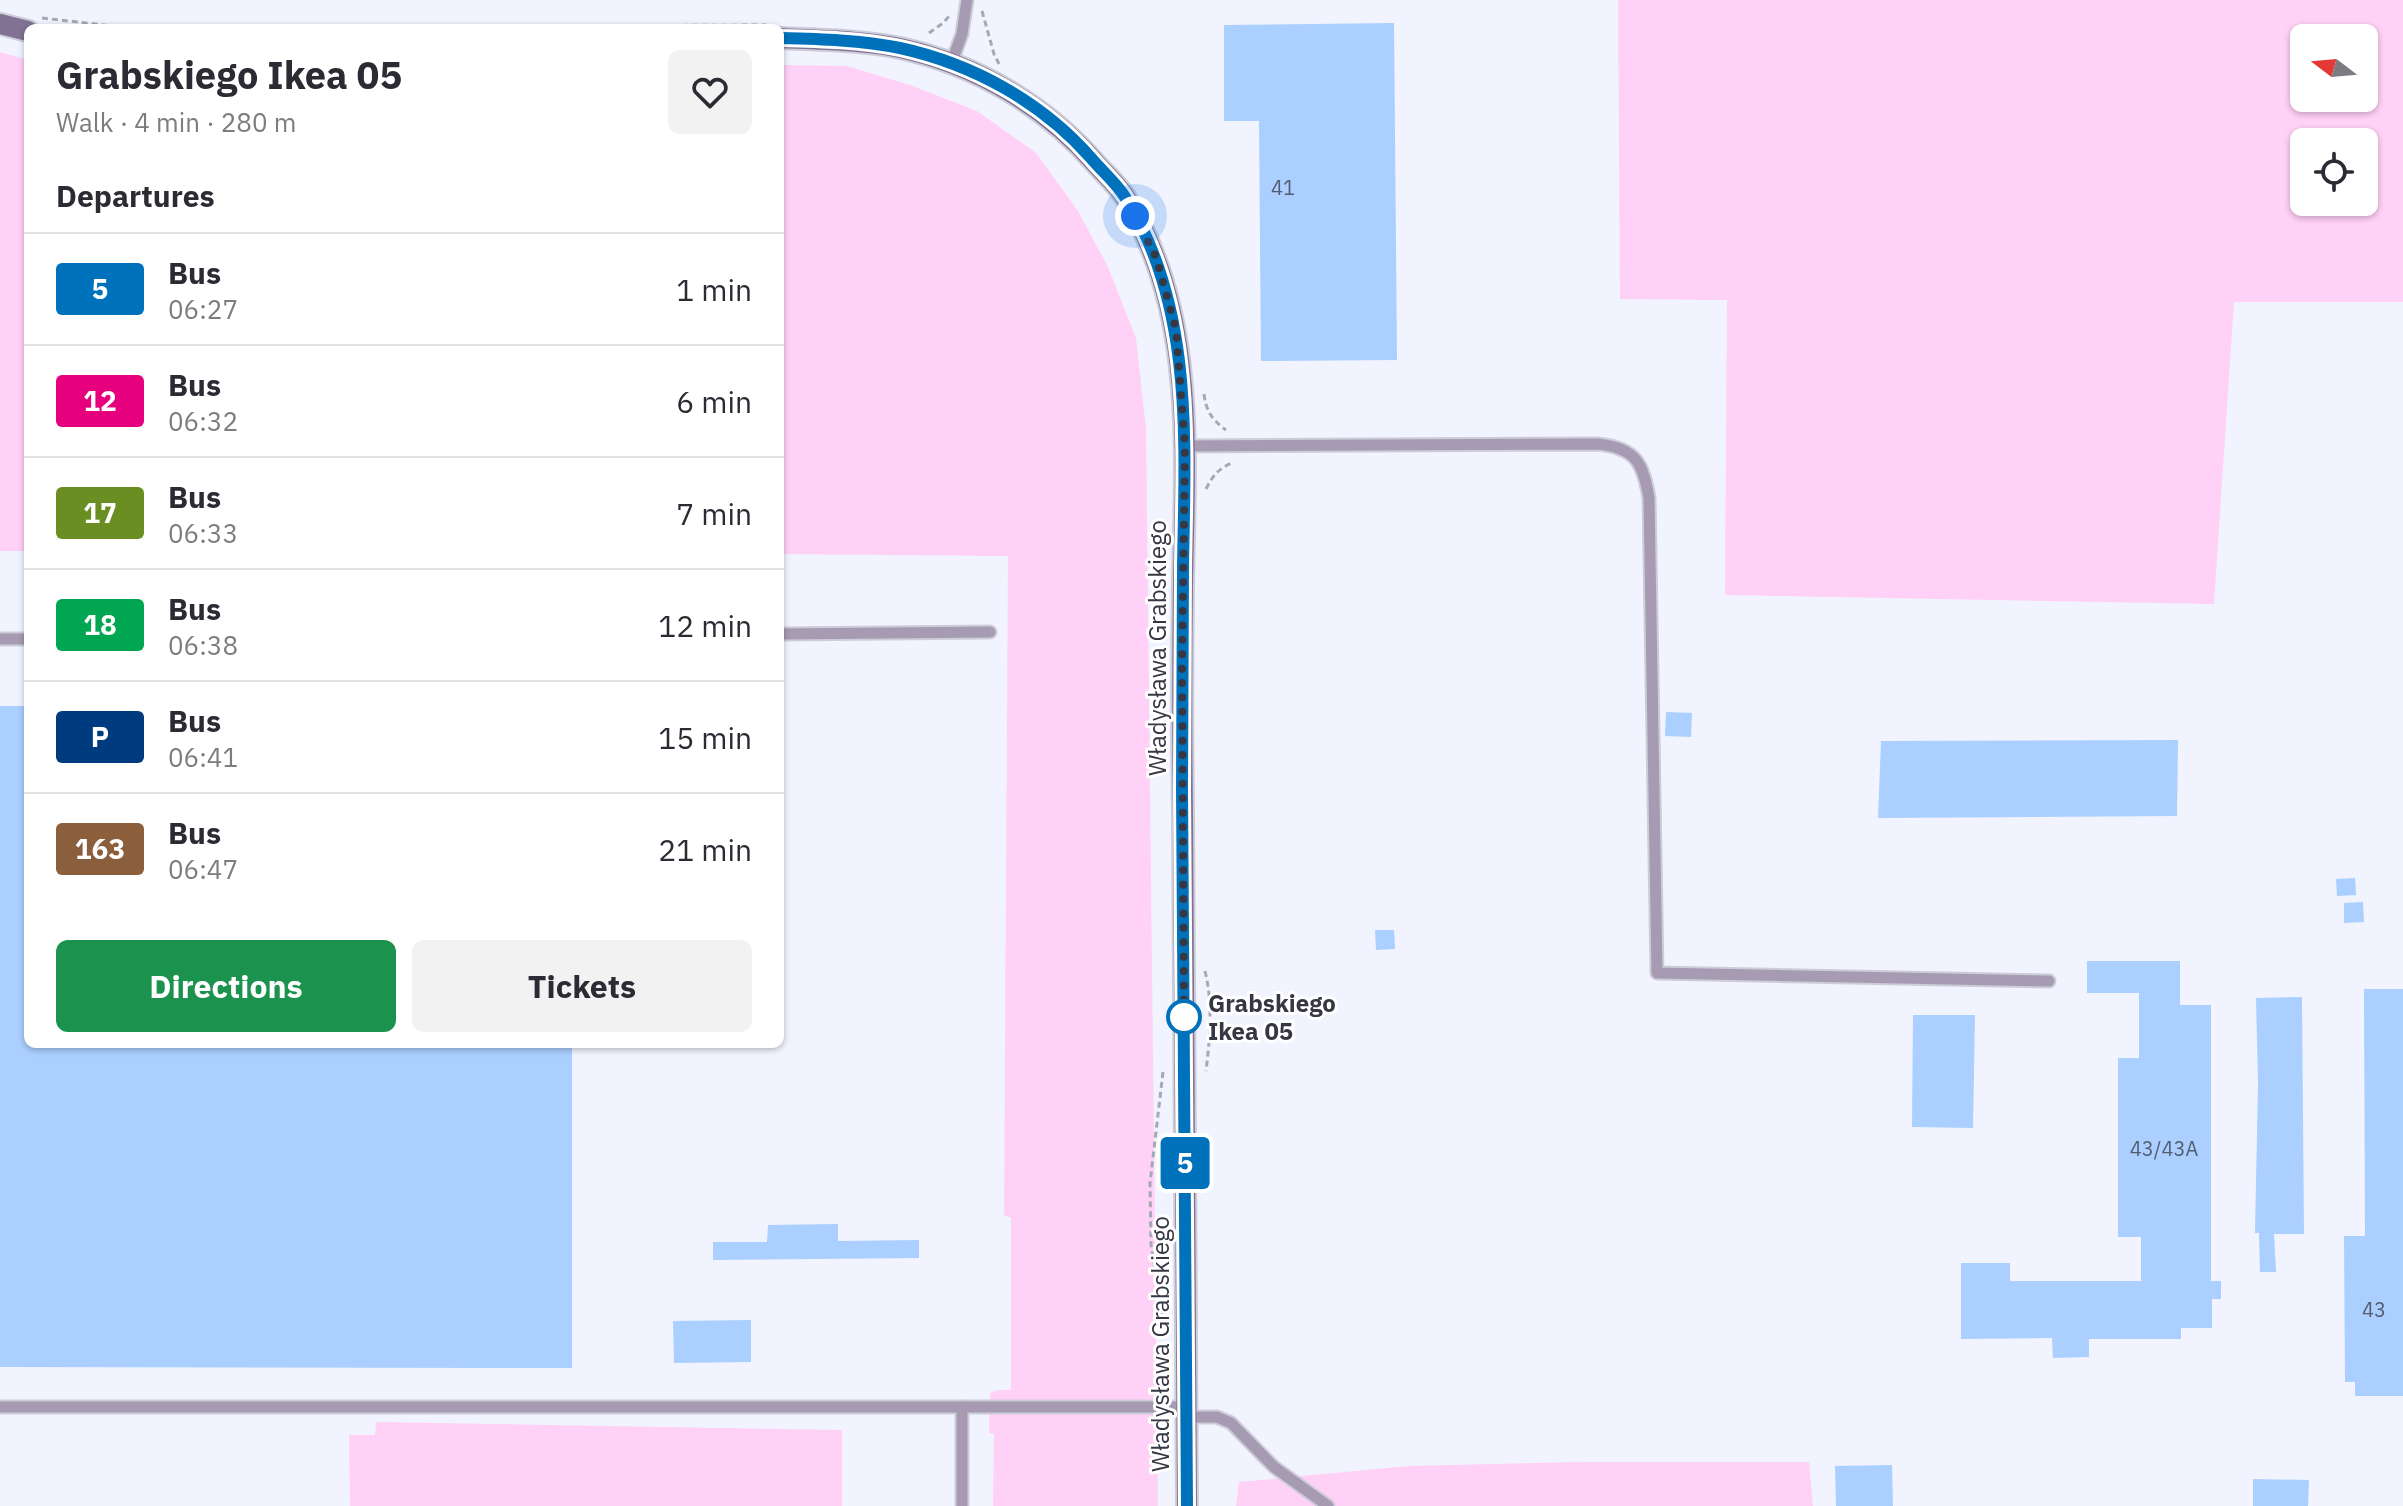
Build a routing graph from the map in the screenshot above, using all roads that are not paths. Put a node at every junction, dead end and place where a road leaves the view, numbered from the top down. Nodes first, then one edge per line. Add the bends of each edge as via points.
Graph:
1 (967, 0) edge
2 (0, 24) edge
3 (35, 24) edge
4 (784, 33) edge
5 (951, 64) junction
6 (1185, 446) junction
7 (990, 632) dead end
8 (784, 634) edge
9 (0, 639) edge
10 (24, 639) edge
11 (2049, 981) dead end
12 (0, 1407) edge
13 (962, 1407) junction
14 (1186, 1412) junction
15 (962, 1506) edge
16 (1187, 1506) edge
17 (1328, 1506) edge

1 - 5 lane
2 - 3 street
4 - 5 street, Władysława Grabskiego via 898,48
5 - 6 street, Władysława Grabskiego via 1003,87 1060,126 1124,195 1156,257 1176,329
6 - 11 lane via 1598,444 1630,453 1640,464 1649,498 1657,973
6 - 14 street, Władysława Grabskiego
7 - 8 lane
9 - 10 lane
12 - 13 lane
13 - 14 lane
13 - 15 lane
14 - 16 street, Władysława Grabskiego
14 - 17 lane via 1231,1423 1274,1467

